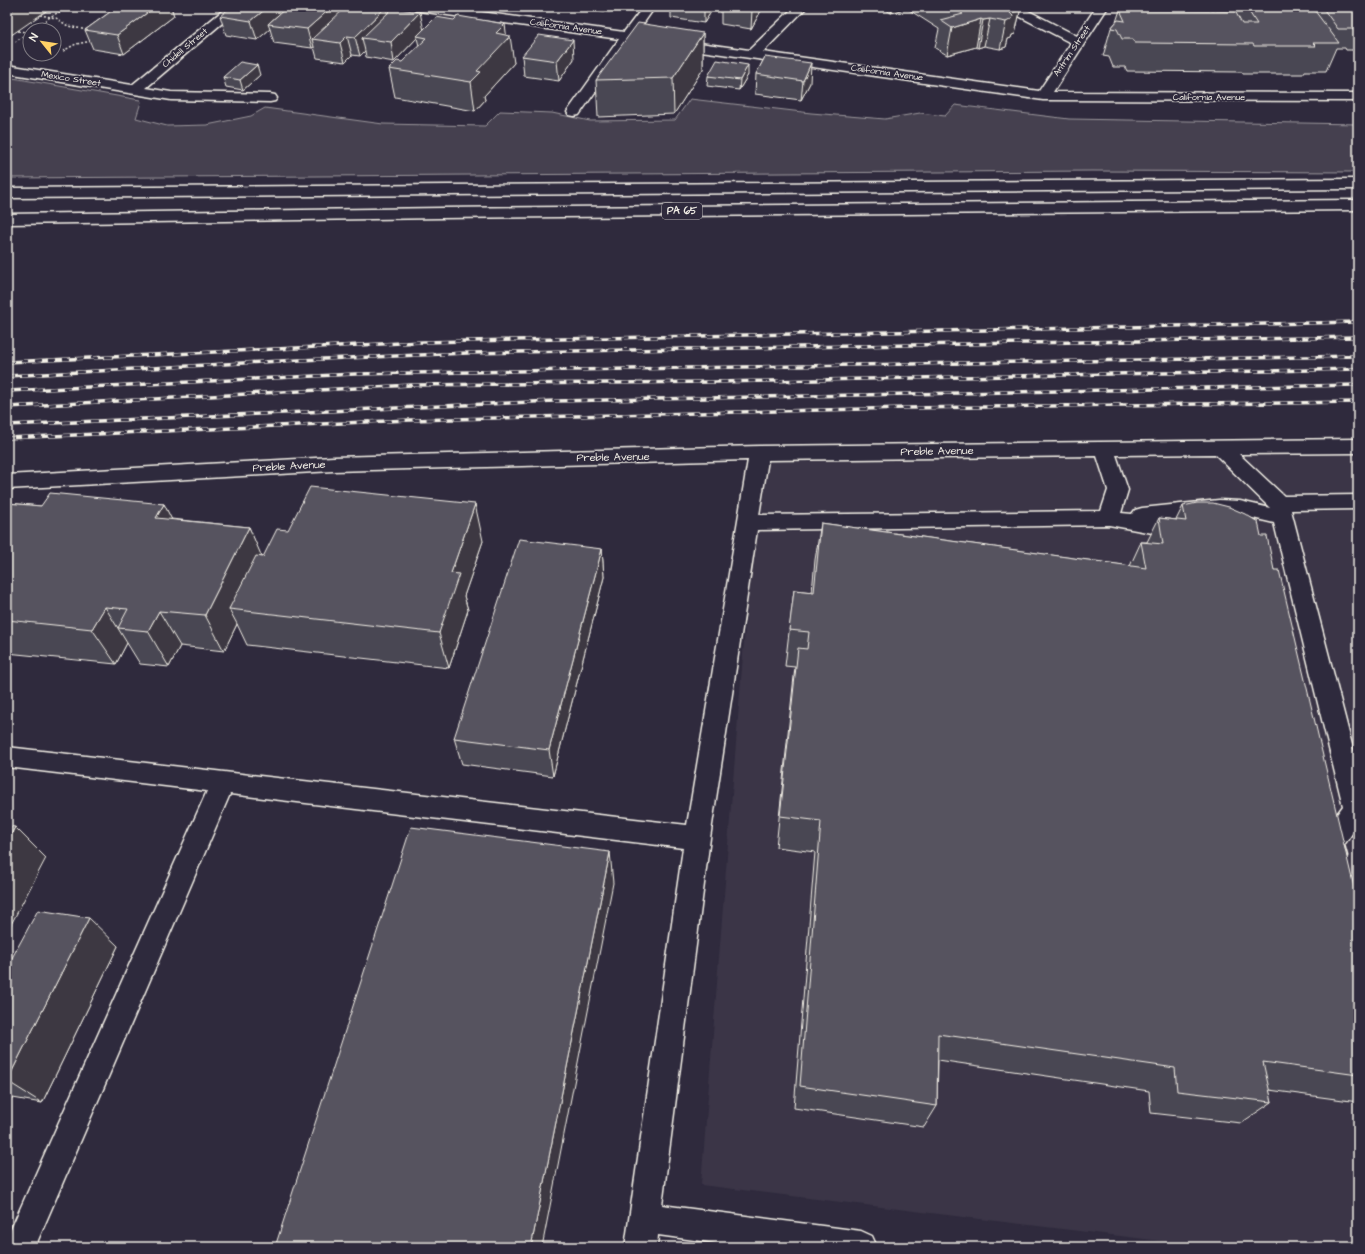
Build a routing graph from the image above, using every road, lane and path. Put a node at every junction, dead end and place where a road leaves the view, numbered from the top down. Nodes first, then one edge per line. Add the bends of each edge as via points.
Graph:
1 (68, 7) edge
2 (235, 7) edge
3 (419, 7) edge
4 (649, 7) edge
5 (801, 7) edge
6 (1011, 7) edge
7 (1102, 7) edge
8 (40, 15) dead end
9 (50, 17) junction
10 (43, 22) edge
11 (90, 30) edge
12 (18, 31) dead end
13 (22, 31) edge
14 (628, 36) junction
15 (22, 37) edge
16 (96, 41) edge
17 (1078, 42) junction
18 (11, 45) dead end
19 (65, 49) dead end
20 (753, 54) junction
21 (7, 69) edge
22 (135, 90) junction
23 (1043, 96) junction
24 (1358, 97) edge
25 (270, 98) dead end
26 (574, 112) dead end
27 (1358, 184) edge
28 (7, 193) edge
29 (1358, 204) edge
30 (7, 219) edge
31 (1358, 446) edge
32 (1219, 447) junction
33 (1104, 448) junction
34 (759, 453) junction
35 (7, 482) edge
36 (1358, 502) edge
37 (1281, 510) junction
38 (1109, 518) junction
39 (748, 523) junction
40 (1203, 535) edge
41 (1281, 587) edge
42 (1307, 616) junction
43 (7, 757) edge
44 (223, 782) junction
45 (1357, 809) edge
46 (697, 838) junction
47 (1341, 881) edge
48 (643, 1233) edge
49 (19, 1247) edge
50 (861, 1247) edge

1 - 9 path
2 - 22 main road, Chidell Street
3 - 14 main road, California Avenue
4 - 14 main road
5 - 20 main road
6 - 17 main road
7 - 17 main road, Antrim Street
8 - 9 path
9 - 10 path
9 - 11 path via 68,26
12 - 13 path
14 - 20 main road, California Avenue
14 - 26 main road
15 - 18 path
16 - 19 path via 80,42
17 - 23 main road, Antrim Street
20 - 23 main road, California Avenue
21 - 22 main road, Mexico Street
22 - 25 main road, Mexico Street via 171,96
23 - 24 main road, California Avenue
27 - 28 main road, PA 65
29 - 30 main road, PA 65
31 - 32 main road, Preble Avenue
32 - 33 main road, Preble Avenue
32 - 37 main road
33 - 34 main road, Preble Avenue
33 - 38 main road via 1118,490
34 - 35 main road, Preble Avenue via 333,464
34 - 39 main road
36 - 37 main road
37 - 38 main road via 1219,507
37 - 42 main road
38 - 39 main road
38 - 40 main road via 1160,525
39 - 46 main road
41 - 42 main road
42 - 45 main road
43 - 44 main road
44 - 46 main road
44 - 49 main road
45 - 47 main road via 1331,843
46 - 48 main road
48 - 50 main road

